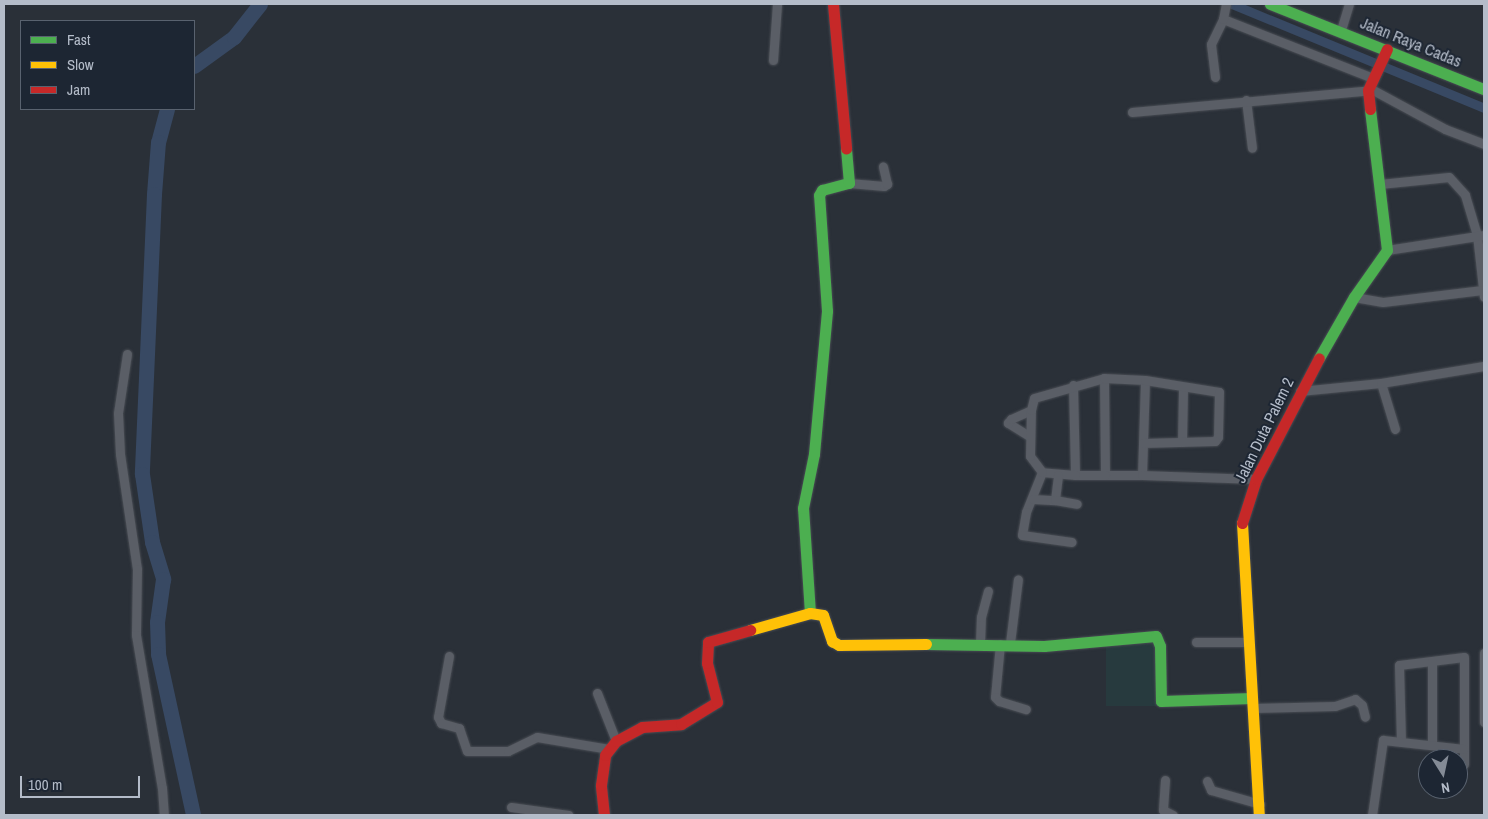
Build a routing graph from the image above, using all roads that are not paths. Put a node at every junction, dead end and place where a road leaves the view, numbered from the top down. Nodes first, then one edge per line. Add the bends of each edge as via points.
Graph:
1 (777, 4) edge
2 (832, 4) edge
3 (1270, 4) edge
4 (1349, 4) edge
5 (1224, 12) edge
6 (1341, 30) junction
7 (1386, 52) junction
8 (774, 60) dead end
9 (1215, 78) dead end
10 (1371, 81) junction
11 (1484, 89) edge
12 (1246, 100) junction
13 (1132, 112) dead end
14 (1484, 144) edge
15 (1252, 148) dead end
16 (883, 166) dead end
17 (849, 183) junction
18 (1380, 184) junction
19 (1481, 235) edge
20 (1387, 250) junction
21 (1483, 293) edge
22 (1354, 297) junction
23 (127, 354) dead end
24 (1484, 366) edge
25 (1104, 378) junction
26 (1145, 380) junction
27 (1381, 383) junction
28 (1073, 385) junction
29 (1182, 388) junction
30 (1300, 391) junction
31 (1031, 410) junction
32 (1395, 429) dead end
33 (1029, 436) junction
34 (1182, 442) junction
35 (1143, 443) junction
36 (1042, 472) junction
37 (1058, 475) junction
38 (1075, 475) junction
39 (1105, 475) junction
40 (1142, 475) junction
41 (1256, 479) junction
42 (1033, 499) junction
43 (1055, 500) junction
44 (1077, 504) dead end
45 (1072, 542) dead end
46 (1018, 579) dead end
47 (988, 591) dead end
48 (810, 613) junction
49 (1196, 642) dead end
50 (1248, 642) junction
51 (1005, 643) junction
52 (980, 644) junction
53 (1484, 653) edge
54 (449, 656) dead end
55 (1432, 661) junction
56 (597, 694) dead end
57 (1252, 703) junction
58 (1026, 709) dead end
59 (1364, 717) dead end
60 (1484, 722) edge
61 (1401, 742) junction
62 (612, 745) junction
63 (1432, 746) junction
64 (1464, 749) joint
65 (1164, 780) dead end
66 (1207, 781) dead end
67 (511, 807) dead end
68 (1259, 810) edge
69 (164, 815) edge
70 (568, 815) edge
71 (604, 815) edge
72 (1173, 815) edge
73 (1372, 815) edge

1 - 8 street
2 - 17 street
3 - 6 street, Jalan Raya Cadas
4 - 6 street
5 - 9 street via 1210,49
5 - 10 street
6 - 7 street, Jalan Raya Cadas
7 - 10 street
7 - 11 street, Jalan Raya Cadas
10 - 12 street
10 - 14 street via 1380,93 1445,129
10 - 18 street
12 - 13 street
12 - 15 street
16 - 17 street via 887,184 884,186
17 - 48 street via 822,190 820,195 827,312 814,454 803,508
18 - 19 street via 1449,177 1465,195
18 - 20 street
19 - 20 street
19 - 21 street
20 - 22 street, Jalan Duta Palem 2
21 - 22 street via 1383,302
22 - 30 street, Jalan Duta Palem 2
23 - 69 street via 118,413 120,454 137,569 136,635
24 - 27 street
25 - 26 street
25 - 28 street
25 - 39 street
26 - 29 street
26 - 35 street
27 - 30 street
27 - 32 street
28 - 31 street via 1034,398
28 - 38 street
29 - 34 street
29 - 34 street via 1216,389 1221,397 1218,438 1211,442
30 - 41 street, Jalan Duta Palem 2
31 - 33 street
31 - 33 street via 1008,423
33 - 36 street via 1029,452
34 - 35 street
35 - 40 street
36 - 37 street
36 - 42 street
37 - 38 street
37 - 43 street
38 - 39 street
39 - 40 street
40 - 41 street
41 - 50 street, Jalan Duta Palem 2 via 1242,527
42 - 43 street
42 - 45 street via 1026,512 1022,536
43 - 44 street
46 - 51 street
47 - 52 street via 981,617
48 - 52 street via 823,615 832,641 839,645
48 - 62 street via 708,642 707,663 717,702 681,724 642,727
49 - 50 street
50 - 57 street, Jalan Duta Palem 2
51 - 52 street
51 - 57 street via 1044,646 1156,636 1160,646 1162,701
51 - 58 street via 996,697 999,701
53 - 60 street
54 - 62 street via 438,717 441,723 459,728 467,751 508,751 537,737
55 - 61 street via 1399,665
55 - 63 street
55 - 64 street via 1464,657
56 - 62 street
57 - 59 street via 1335,706 1355,699 1362,705
57 - 68 street, Jalan Duta Palem 2
61 - 63 street
61 - 73 street via 1383,740
62 - 71 street via 602,773
63 - 64 street
65 - 72 street via 1162,809
66 - 68 street via 1211,790
67 - 70 street

